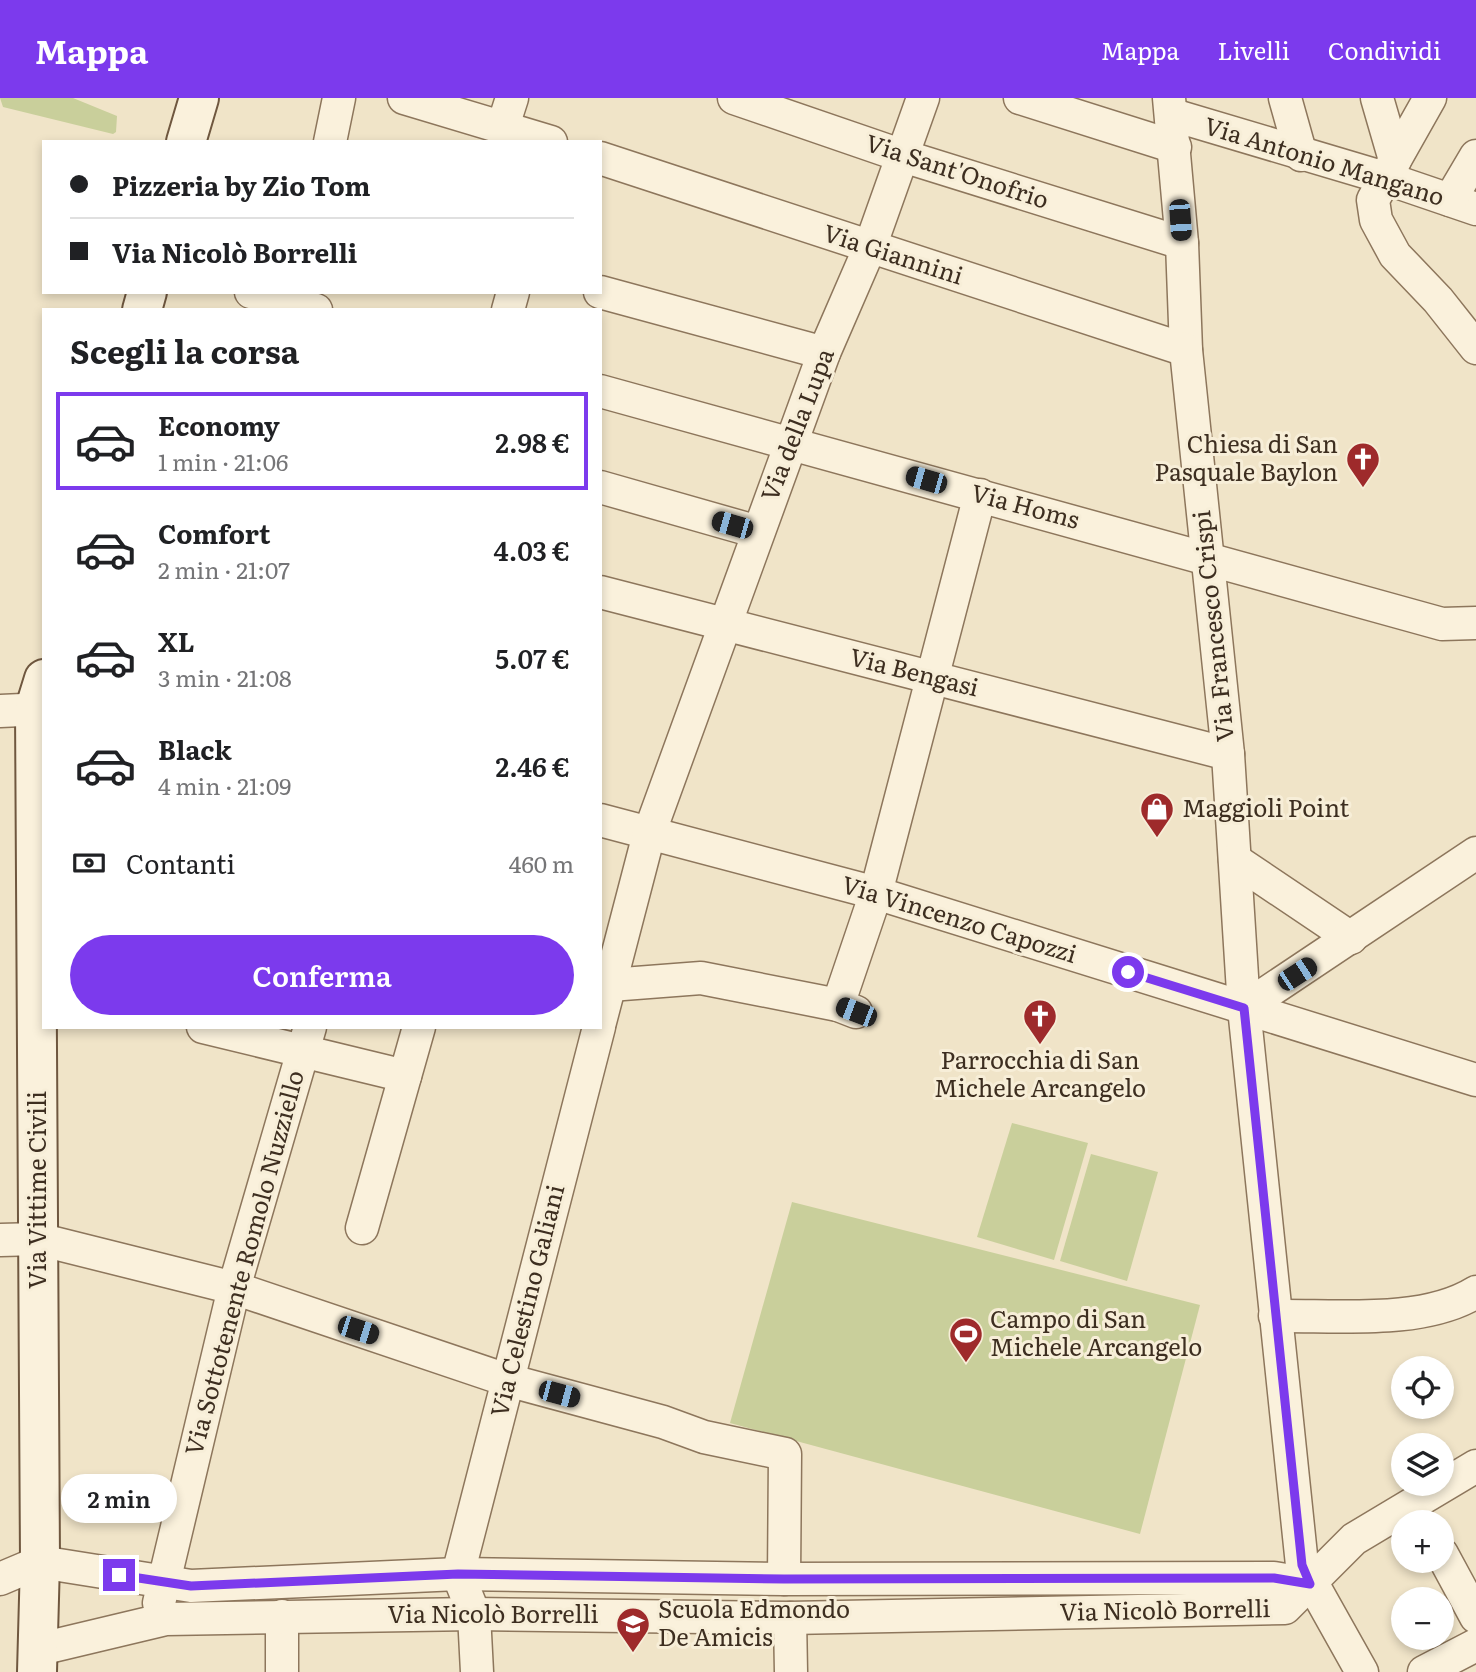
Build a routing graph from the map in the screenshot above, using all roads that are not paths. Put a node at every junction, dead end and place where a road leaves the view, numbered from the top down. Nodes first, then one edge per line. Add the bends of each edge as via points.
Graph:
1 (199, 98) edge
2 (339, 98) edge
3 (404, 98) edge
4 (734, 98) edge
5 (923, 98) edge
6 (1020, 98) edge
7 (1285, 98) edge
8 (1377, 98) edge
9 (1430, 98) edge
10 (1171, 107) edge
11 (508, 112) edge
12 (187, 140) edge
13 (330, 140) edge
14 (548, 140) edge
15 (1175, 147) junction
16 (1301, 155) junction
17 (903, 156) junction
18 (1476, 156) edge
19 (602, 159) edge
20 (1390, 169) junction
21 (1463, 204) edge
22 (1182, 243) junction
23 (870, 247) junction
24 (602, 293) edge
25 (258, 294) edge
26 (300, 304) edge
27 (1476, 348) edge
28 (1186, 350) junction
29 (824, 353) junction
30 (602, 392) edge
31 (791, 442) junction
32 (602, 488) edge
33 (980, 495) junction
34 (758, 532) junction
35 (1206, 556) junction
36 (602, 593) edge
37 (1476, 623) edge
38 (724, 626) junction
39 (932, 677) junction
40 (31, 702) edge
41 (1228, 754) junction
42 (602, 821) edge
43 (649, 834) junction
44 (1476, 853) edge
45 (1235, 860) junction
46 (876, 893) junction
47 (1351, 938) junction
48 (605, 984) edge
49 (602, 1007) edge
50 (1244, 1008) junction
51 (220, 1029) edge
52 (418, 1029) edge
53 (598, 1029) edge
54 (307, 1039) edge
55 (405, 1076) junction
56 (1476, 1080) edge
57 (362, 1228) dead end
58 (38, 1239) junction
59 (0, 1240) edge
60 (234, 1288) junction
61 (1476, 1292) edge
62 (1275, 1315) junction
63 (507, 1380) junction
64 (1476, 1466) edge
65 (1424, 1510) edge
66 (1391, 1524) edge
67 (40, 1562) junction
68 (1452, 1573) edge
69 (458, 1574) junction
70 (0, 1579) edge
71 (784, 1579) junction
72 (162, 1582) junction
73 (1310, 1584) junction
74 (474, 1614) junction
75 (282, 1616) junction
76 (1476, 1617) edge
77 (790, 1618) junction
78 (156, 1622) junction
79 (1476, 1644) edge
80 (37, 1661) edge
81 (282, 1672) edge
82 (477, 1672) edge
83 (791, 1672) edge
84 (1362, 1672) edge
85 (1424, 1672) edge

1 - 12 street
2 - 13 street
3 - 11 street
4 - 17 street, Via Sant'Onofrio
5 - 17 street, Via della Lupa
6 - 15 street
7 - 16 street
8 - 20 street
9 - 20 street
10 - 15 street, Via Francesco Crispi
10 - 16 street, Via Antonio Mangano
11 - 14 street
15 - 22 street, Via Francesco Crispi
16 - 20 street, Via Antonio Mangano
17 - 22 street, Via Sant'Onofrio
17 - 23 street, Via della Lupa
18 - 21 street
19 - 23 street, Via Giannini
20 - 21 street, Via Antonio Mangano
20 - 27 street via 1373,201 1376,220 1395,255
22 - 28 street, Via Francesco Crispi
23 - 28 street, Via Giannini
23 - 29 street, Via della Lupa
24 - 29 street
25 - 26 street
28 - 35 street, Via Francesco Crispi
29 - 31 street, Via della Lupa
30 - 31 street, Via Homs
31 - 33 street, Via Homs
31 - 34 street, Via della Lupa
32 - 34 street
33 - 35 street, Via Homs
33 - 39 street
34 - 38 street, Via della Lupa
35 - 37 street, Via Homs via 1442,624
35 - 41 street, Via Francesco Crispi
36 - 38 street, Via Bengasi
38 - 39 street, Via Bengasi
38 - 43 street, Via della Lupa
39 - 41 street, Via Bengasi
39 - 46 street
40 - 58 street, Via Vittime Civili
41 - 45 street, Via Francesco Crispi
42 - 43 street, Via Vincenzo Capozzi
43 - 46 street, Via Vincenzo Capozzi
43 - 48 street
44 - 47 street
45 - 47 street
45 - 50 street, Via Francesco Crispi
46 - 48 street via 847,1008 701,978
46 - 50 street, Via Vincenzo Capozzi
47 - 50 street
48 - 49 street
50 - 56 street, Via Vincenzo Capozzi
50 - 62 street, Via Francesco Crispi
51 - 54 street
52 - 55 street
53 - 63 street, Via Celestino Galiani
54 - 55 street
54 - 60 street, Via Sottotenente Romolo Nuzziello
55 - 57 street
58 - 59 street
58 - 60 street
58 - 67 street, Via Vittime Civili
60 - 63 street
60 - 72 street, Via Sottotenente Romolo Nuzziello
61 - 62 street via 1457,1304 1406,1313
62 - 73 street, Via Francesco Crispi via 1302,1565
63 - 69 street, Via Celestino Galiani
63 - 71 street via 704,1437 785,1454
64 - 65 street
66 - 73 street via 1354,1539
67 - 70 street
67 - 72 street, Via Nicolò Borrelli
67 - 80 street, Via Vittime Civili
68 - 76 street
69 - 71 street, Via Nicolò Borrelli
69 - 72 street, Via Nicolò Borrelli via 191,1586
69 - 74 street
71 - 73 street, Via Nicolò Borrelli via 1274,1578
72 - 78 street, Via Sottotenente Romolo Nuzziello
73 - 77 street, Via Nicolò Borrelli via 1285,1608
73 - 84 street, Via Francesco Crispi
74 - 75 street, Via Nicolò Borrelli
74 - 77 street, Via Nicolò Borrelli
74 - 82 street
75 - 78 street, Via Nicolò Borrelli
75 - 81 street
77 - 83 street
78 - 80 street, Via Nicolò Borrelli
79 - 85 street

